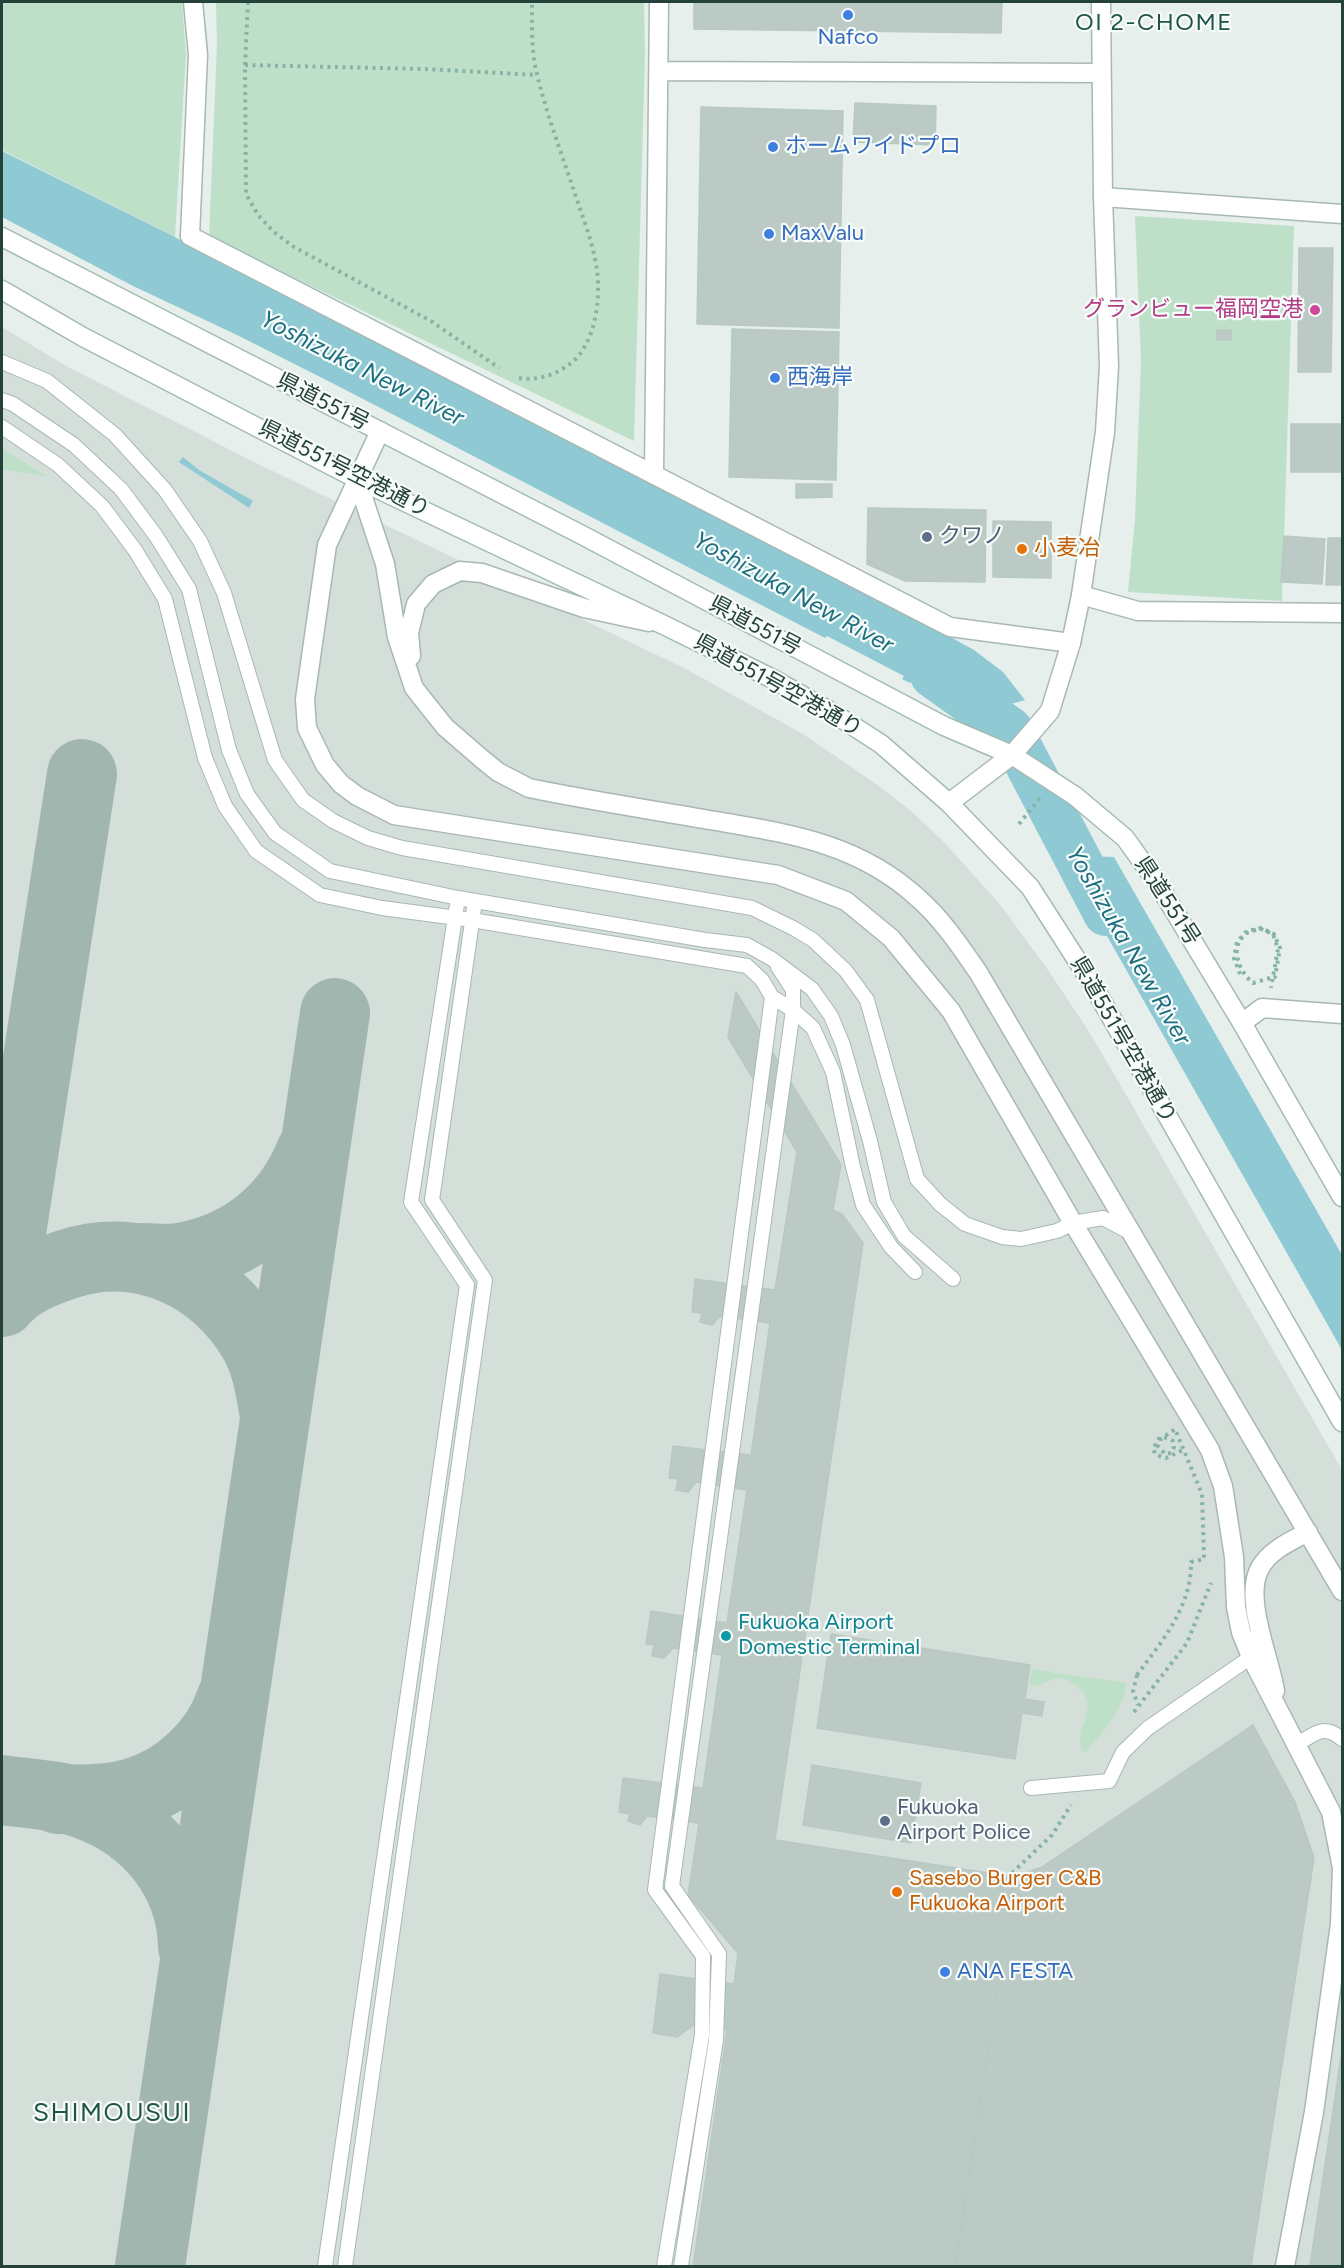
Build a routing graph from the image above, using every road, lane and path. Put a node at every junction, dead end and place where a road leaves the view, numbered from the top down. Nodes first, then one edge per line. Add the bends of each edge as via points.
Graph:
1 (193, 2) edge
2 (248, 2) edge
3 (532, 2) edge
4 (659, 2) edge
5 (1101, 2) edge
6 (245, 65) junction
7 (660, 71) junction
8 (1101, 73) junction
9 (537, 75) junction
10 (1103, 197) junction
11 (1342, 214) edge
12 (2, 237) edge
13 (2, 290) edge
14 (2, 362) edge
15 (502, 370) dead end
16 (511, 375) dead end
17 (2, 400) edge
18 (2, 428) edge
19 (380, 431) junction
20 (654, 473) junction
21 (357, 479) junction
22 (1082, 595) junction
23 (1342, 613) edge
24 (668, 627) junction
25 (1071, 643) junction
26 (414, 688) junction
27 (1012, 755) junction
28 (1041, 798) dead end
29 (949, 803) junction
30 (1019, 824) dead end
31 (458, 898) junction
32 (475, 901) junction
33 (455, 918) junction
34 (472, 920) junction
35 (772, 959) junction
36 (1270, 978) dead end
37 (1271, 988) dead end
38 (772, 997) junction
39 (793, 1010) junction
40 (1342, 1014) edge
41 (1242, 1023) junction
42 (1342, 1197) edge
43 (1073, 1223) junction
44 (1135, 1235) junction
45 (915, 1272) dead end
46 (953, 1279) dead end
47 (1342, 1422) edge
48 (1193, 1445) dead end
49 (1308, 1532) junction
50 (1212, 1576) dead end
51 (1342, 1591) edge
52 (1251, 1657) junction
53 (1277, 1708) junction
54 (1342, 1739) edge
55 (1296, 1744) junction
56 (1031, 1788) dead end
57 (1342, 1899) edge
58 (325, 2266) edge
59 (345, 2266) edge
60 (664, 2266) edge
61 (681, 2266) edge
62 (1286, 2266) edge

1 - 20 street via 198,55 190,236
2 - 6 path
3 - 9 path
4 - 7 street
5 - 8 street
6 - 9 path
6 - 15 path via 246,194 258,215 294,247 431,321
7 - 8 street
7 - 20 street
8 - 10 street
9 - 16 path via 589,234 597,271 597,302 590,336 576,359 541,378 520,379
10 - 11 street
10 - 22 street via 1109,366 1105,432
12 - 19 street, 県道551号
13 - 21 street, 県道551号空港通り via 83,337
14 - 43 lane via 47,381 115,435 165,490 200,541 224,593 275,760 303,800 368,838 402,848 752,908 793,928 813,940 846,972 867,1000 917,1179 940,1204 965,1224 1002,1237 1021,1239
17 - 31 lane via 74,445 121,489 156,536 189,589 232,759 247,794 275,833 330,871
18 - 33 lane via 58,465 102,506 165,599 205,758 225,806 256,851 320,895
19 - 21 street
19 - 27 street, 県道551号 via 944,726
20 - 25 street via 950,627
21 - 24 street, 県道551号空港通り
21 - 26 street via 385,564 397,637
21 - 43 street via 327,545 305,699 307,728 341,784 394,815 778,875 846,901 891,938 951,1011
22 - 23 street via 1138,611
22 - 25 street
24 - 26 street via 584,608 482,573 460,572 433,584 417,604 409,633
24 - 29 street, 県道551号空港通り via 833,713 881,744
25 - 27 street via 1050,711
26 - 44 street via 445,727 498,772 529,788 790,834 829,845 874,866 918,897 951,932 978,972
27 - 29 street
27 - 41 street, 県道551号 via 1075,796 1125,838 1158,884
28 - 30 path
29 - 47 street, 県道551号空港通り via 1030,887 1091,982
31 - 32 lane
31 - 33 lane
32 - 34 lane
32 - 35 lane via 747,945
33 - 34 lane
33 - 58 lane via 411,1202 467,1285
34 - 38 lane via 747,966
34 - 59 lane via 432,1200 485,1280
35 - 39 lane via 793,990
35 - 46 lane via 812,989 831,1016 843,1044 884,1202 904,1236
36 - 37 path, bridge via 1253,983 1245,977 1236,957 1238,943 1247,933 1261,929 1273,934 1278,949
38 - 39 lane
38 - 60 lane via 655,1890 703,1956 702,2036
39 - 45 lane via 813,1028 833,1072 864,1205 891,1247
39 - 61 lane via 672,1886 718,1954 716,2040
40 - 41 street via 1262,1008
41 - 42 street, 県道551号
43 - 44 lane via 1103,1218
43 - 52 street via 1210,1450 1227,1506 1236,1607
44 - 49 street
48 - 50 path, bridge via 1166,1458 1156,1455 1153,1449 1160,1437 1167,1438 1173,1441 1171,1453 1165,1454 1158,1446 1161,1439 1175,1429 1203,1494 1204,1559 1191,1562 1191,1578 1180,1612 1137,1676 1133,1690 1139,1706 1187,1643 1211,1588
49 - 51 street
49 - 53 street via 1281,1546 1260,1568 1256,1580 1254,1604
52 - 53 street
52 - 56 lane via 1148,1728 1123,1752 1109,1781
53 - 55 street
54 - 55 lane via 1323,1730
55 - 57 street via 1331,1812 1342,1868
57 - 62 street via 1314,2112

